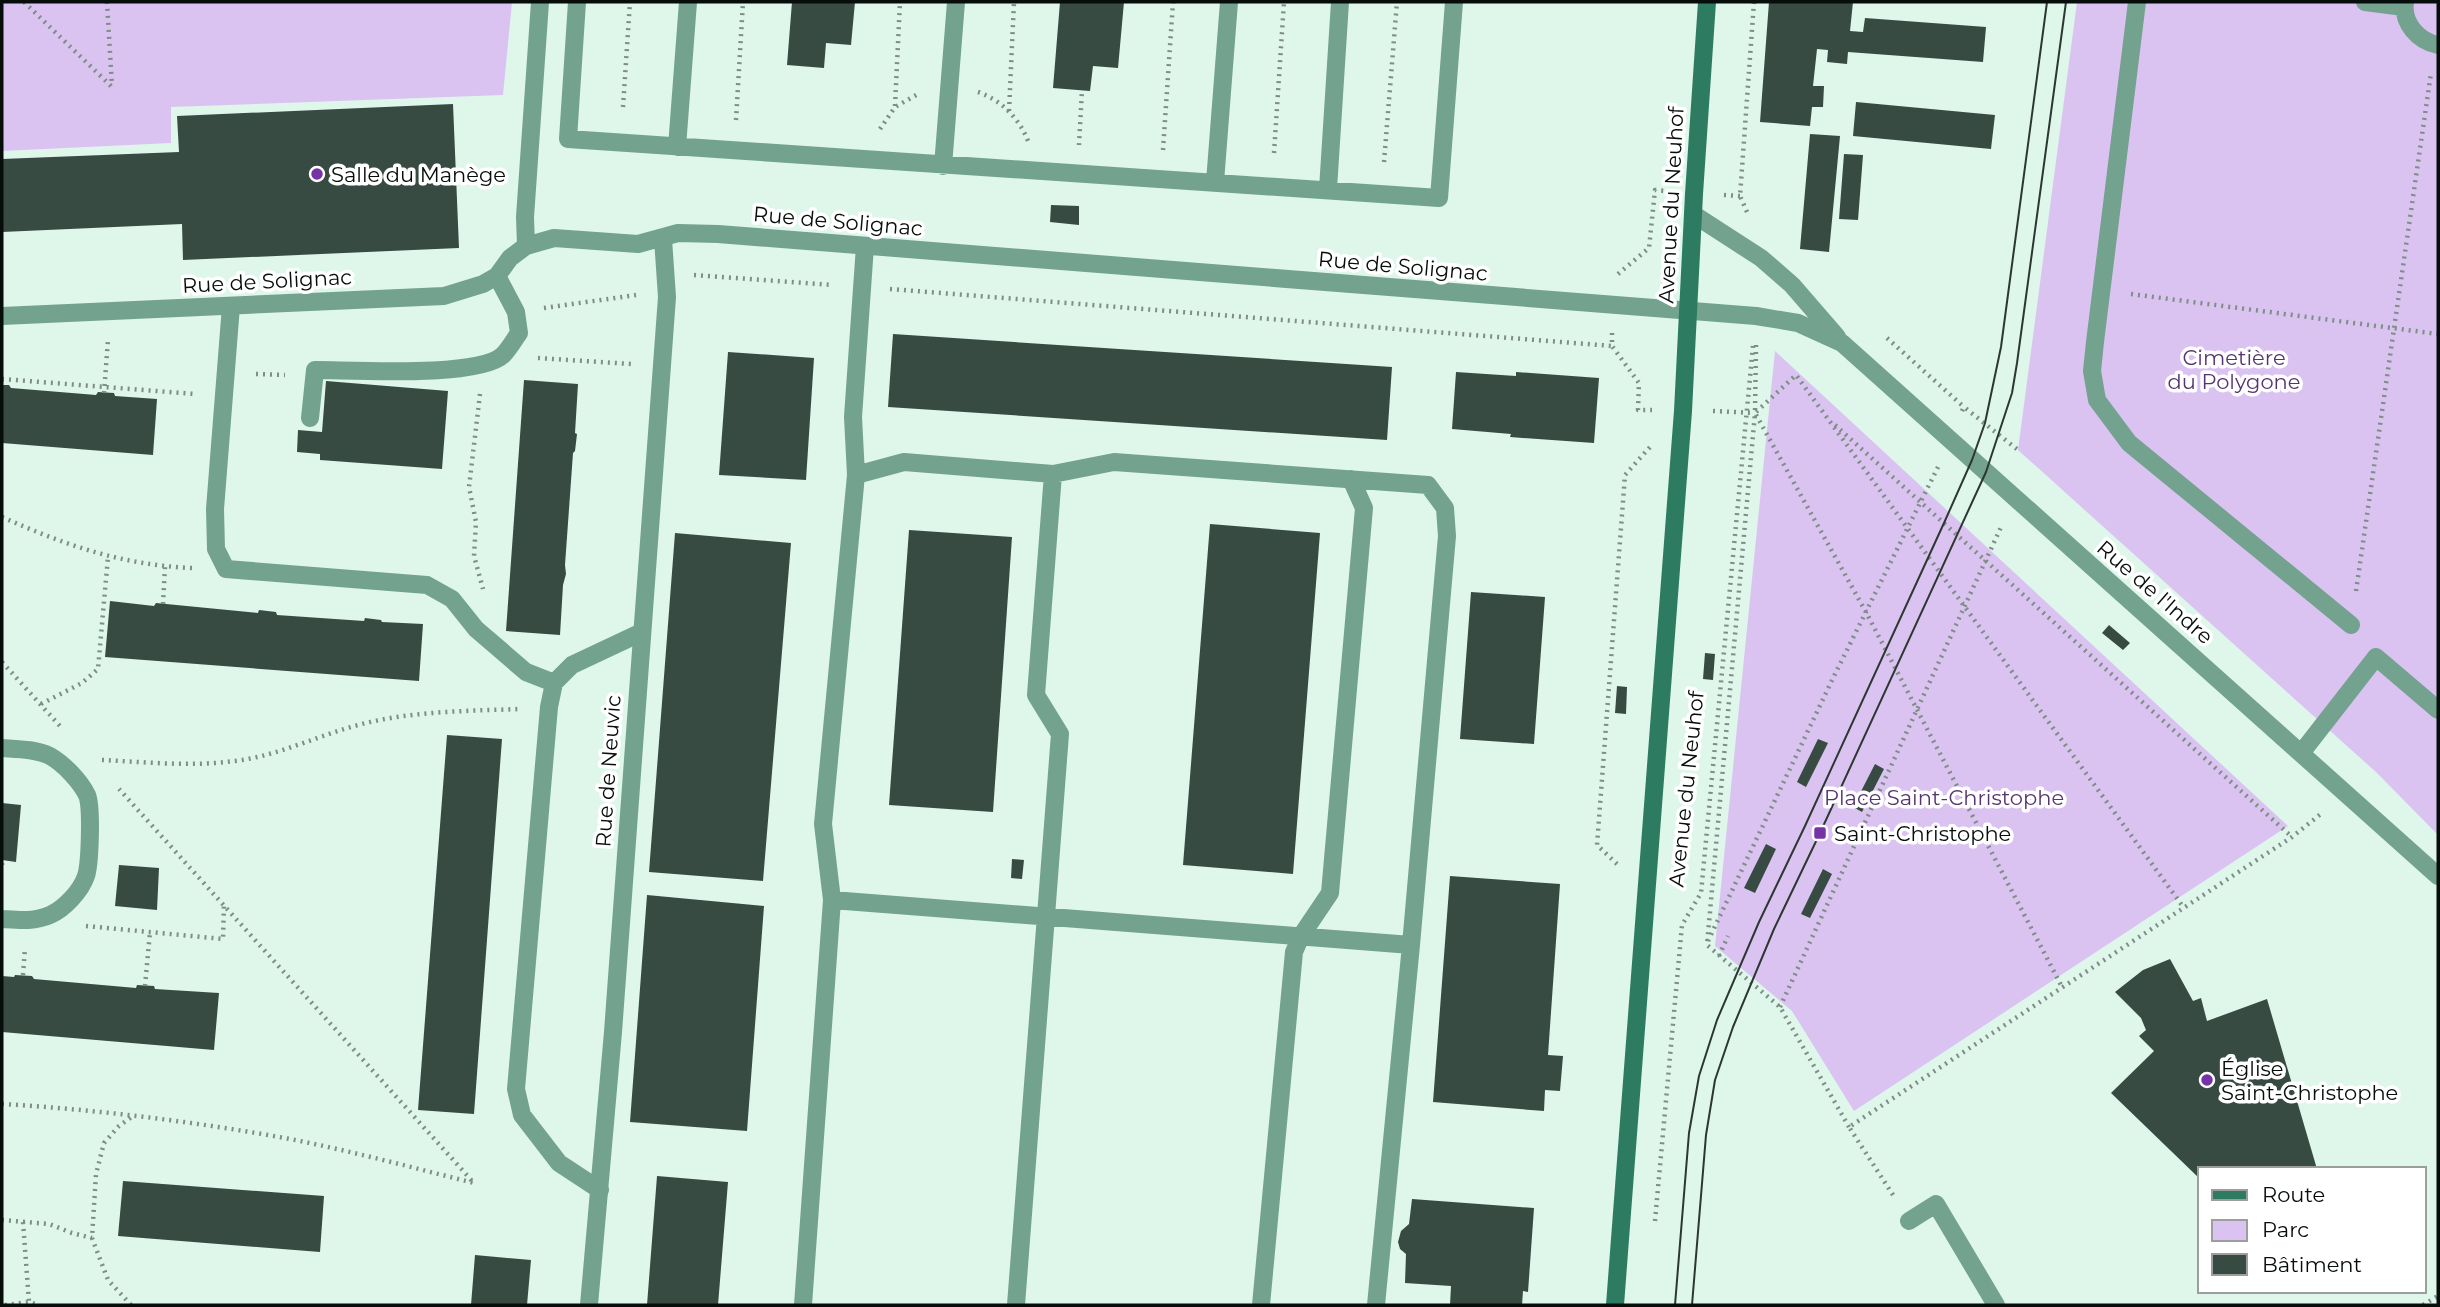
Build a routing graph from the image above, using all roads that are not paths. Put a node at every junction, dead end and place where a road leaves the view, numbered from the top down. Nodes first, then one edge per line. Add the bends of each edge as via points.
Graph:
1 (540, 2) edge
2 (578, 2) edge
3 (688, 2) edge
4 (956, 2) edge
5 (1229, 2) edge
6 (1340, 2) edge
7 (1454, 2) edge
8 (1707, 2) edge
9 (2137, 2) edge
10 (2365, 2) edge
11 (2405, 4) edge
12 (2437, 45) edge
13 (677, 147) junction
14 (943, 166) junction
15 (1215, 182) junction
16 (1328, 189) junction
17 (1693, 214) junction
18 (663, 239) junction
19 (526, 246) junction
20 (864, 246) junction
21 (497, 276) junction
22 (231, 306) junction
23 (1688, 311) junction
24 (2, 316) edge
25 (1842, 342) junction
26 (310, 418) dead end
27 (1053, 474) junction
28 (856, 475) junction
29 (1351, 479) junction
30 (2351, 625) road end
31 (640, 634) junction
32 (554, 683) junction
33 (2438, 710) edge
34 (2, 748) edge
35 (2302, 752) junction
36 (2438, 876) edge
37 (832, 900) junction
38 (1046, 916) junction
39 (2, 919) edge
40 (1301, 936) junction
41 (1411, 945) junction
42 (600, 1190) junction
43 (1909, 1221) road end
44 (589, 1305) edge
45 (803, 1305) edge
46 (1016, 1305) edge
47 (1261, 1305) edge
48 (1376, 1305) edge
49 (1615, 1305) edge
50 (1996, 1305) edge

1 - 19 street
2 - 13 street via 568,139
3 - 13 street
4 - 14 street
5 - 15 street
6 - 16 street
7 - 16 street via 1439,198
8 - 17 street, Avenue du Neuhof
9 - 30 street via 2092,371 2097,400 2129,443
10 - 11 street
11 - 12 street via 2410,28
13 - 14 street
14 - 15 street
15 - 16 street
17 - 23 street, Avenue du Neuhof
17 - 25 street, Rue de l'Indre via 1761,258
18 - 19 street, Rue de Solignac via 638,244 554,238
18 - 20 street, Rue de Solignac via 678,233 719,234
18 - 31 street, Rue de Neuvic via 667,297
19 - 21 street, Rue de Solignac
20 - 23 street, Rue de Solignac
20 - 28 street via 852,417
21 - 22 street, Rue de Solignac via 444,296
21 - 26 street via 516,312 519,333 503,356 459,370 315,370
22 - 24 street, Rue de Solignac
22 - 32 street via 215,509 216,549 226,569 427,585 452,599 476,629 526,673
23 - 25 street, Rue de l'Indre via 1798,323
23 - 49 street, Avenue du Neuhof
25 - 35 street, Rue de l'Indre
27 - 28 street via 904,461
27 - 29 street via 1114,461
27 - 38 street via 1036,695 1059,734
28 - 37 street via 823,824
29 - 40 street via 1364,508 1330,893
29 - 41 street via 1428,485 1445,508 1447,536
31 - 32 street via 572,666
31 - 42 street, Rue de Neuvic
32 - 42 street via 516,1089 522,1115 559,1163
33 - 35 street via 2376,657
34 - 39 street via 49,756 71,773 87,796 90,835 86,876 73,897 51,915 28,921
35 - 36 street, Rue de l'Indre
37 - 38 street
37 - 45 street
38 - 40 street
38 - 46 street
40 - 41 street
40 - 47 street via 1294,952
41 - 48 street
42 - 44 street, Rue de Neuvic
43 - 50 street via 1936,1204

